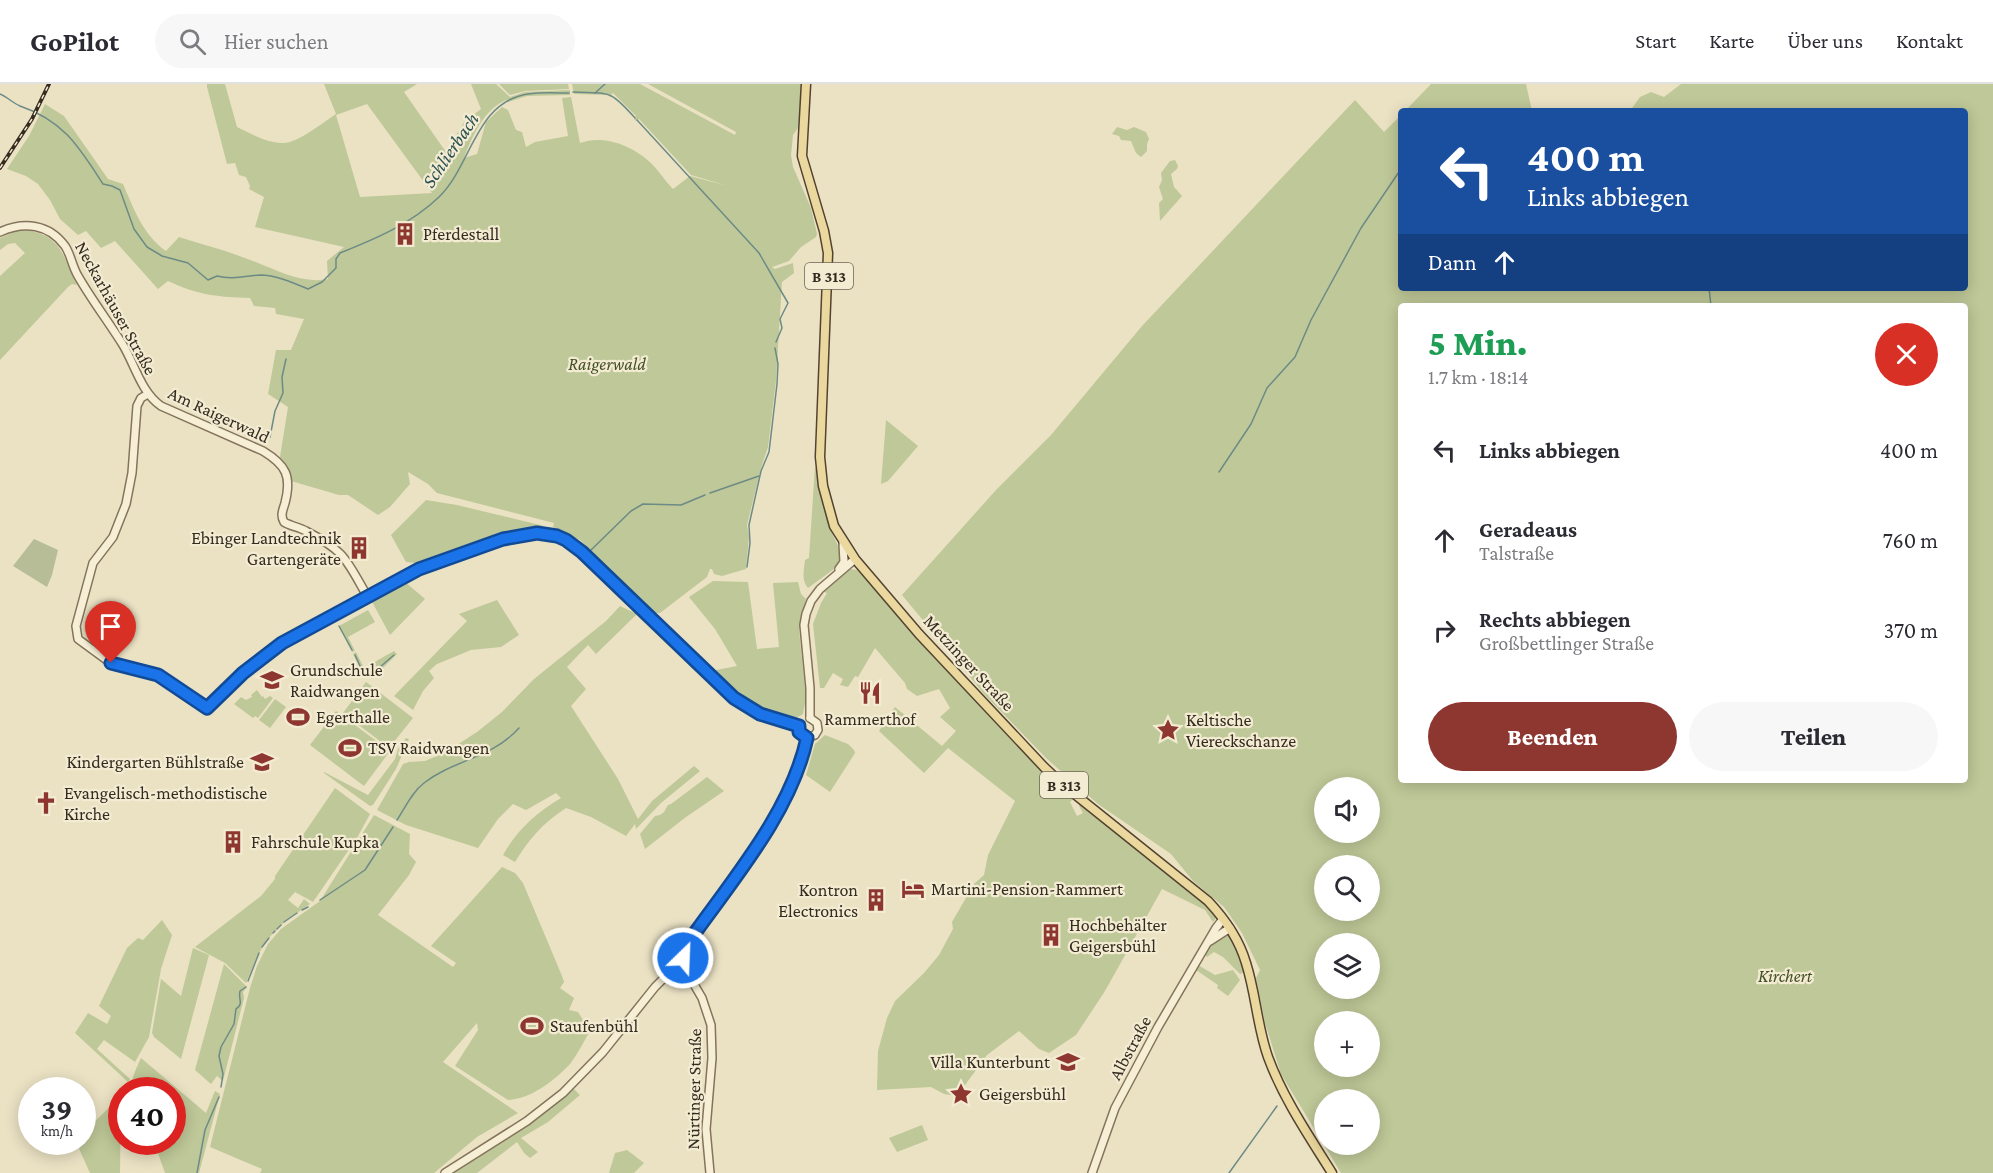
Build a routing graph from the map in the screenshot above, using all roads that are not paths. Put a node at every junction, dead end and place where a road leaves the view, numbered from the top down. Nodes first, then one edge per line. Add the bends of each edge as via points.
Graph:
1 (806, 84) edge
2 (0, 232) edge
3 (148, 394) junction
4 (843, 542) junction
5 (855, 559) junction
6 (836, 574) junction
7 (367, 596) junction
8 (810, 718) junction
9 (799, 726) junction
10 (807, 738) junction
11 (1223, 919) junction
12 (1230, 928) junction
13 (1208, 943) junction
14 (680, 954) junction
15 (675, 967) junction
16 (445, 1173) edge
17 (710, 1173) edge
18 (1092, 1173) edge
19 (1332, 1173) edge

1 - 4 main road, Metzinger Straße / B 313 via 802,156 829,262 820,471 831,515
2 - 3 street, Neckarhäuser Straße via 29,225 55,235 133,362
3 - 7 street, Am Raigerwald via 161,406 263,451 277,461 289,482 282,513 284,522 337,549
3 - 7 street, Neckarhäuser Straße via 136,406 126,504 113,537 93,563 76,626 78,639 111,663 158,675 207,708 273,650
4 - 5 main road, Metzinger Straße / B 313
4 - 6 street via 844,562
5 - 6 street
5 - 11 main road, Metzinger Straße / B 313 via 919,634 1044,767 1208,901
6 - 8 street via 811,601 804,624
7 - 9 street via 403,576 520,535 557,536 582,552 734,698 760,714
8 - 9 street
8 - 10 street via 818,730
9 - 10 street via 799,732
10 - 14 street via 794,782 781,807
11 - 12 main road, Metzinger Straße / B 313
11 - 13 street, Albstraße
12 - 13 street, Albstraße
12 - 19 main road, Metzinger Straße / B 313 via 1245,961 1262,1038 1274,1071
13 - 18 street, Albstraße via 1115,1108
14 - 15 street via 683,958
14 - 15 street via 673,952 666,960
15 - 16 street via 563,1093
15 - 17 street, Nürtinger Straße via 688,974 705,1004 712,1035 706,1129

